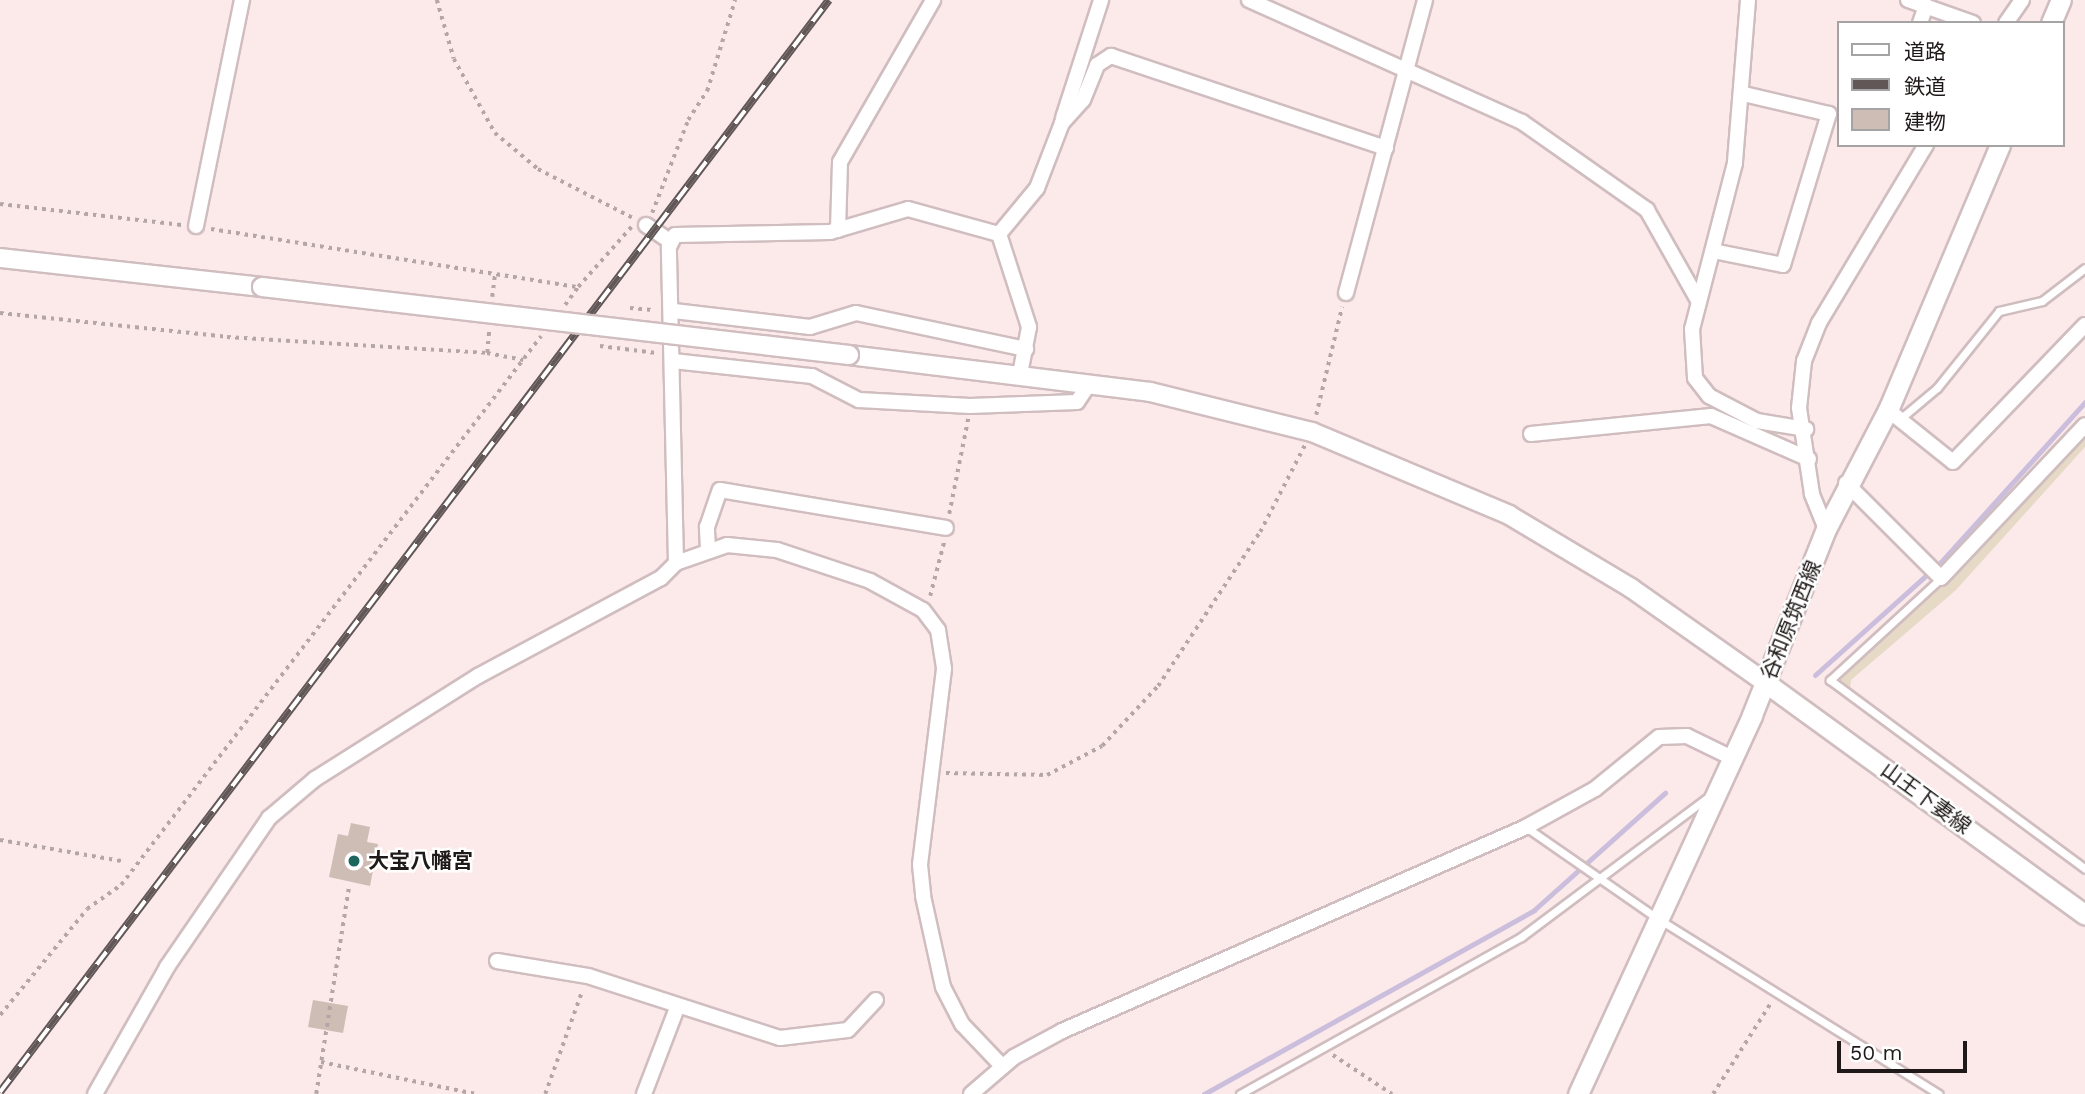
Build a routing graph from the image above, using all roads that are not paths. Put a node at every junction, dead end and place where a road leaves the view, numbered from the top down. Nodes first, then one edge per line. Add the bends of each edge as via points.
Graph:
1 (243, 0) edge
2 (933, 0) edge
3 (1101, 0) edge
4 (1249, 0) edge
5 (1425, 0) edge
6 (1748, 0) edge
7 (1908, 0) edge
8 (2022, 0) edge
9 (2061, 0) edge
10 (1926, 6) junction
11 (1921, 21) edge
12 (1967, 21) edge
13 (2007, 21) edge
14 (2052, 21) edge
15 (1085, 48) junction
16 (1111, 56) junction
17 (1410, 68) junction
18 (1744, 94) junction
19 (1062, 123) junction
20 (1925, 147) edge
21 (1999, 147) edge
22 (1386, 148) junction
23 (642, 223) road end
24 (196, 226) road end
25 (838, 230) junction
26 (999, 234) junction
27 (670, 241) junction
28 (1713, 251) junction
29 (0, 258) edge
30 (2085, 268) edge
31 (1346, 293) road end
32 (1698, 300) junction
33 (674, 311) junction
34 (2085, 325) edge
35 (1026, 349) junction
36 (673, 358) junction
37 (1020, 374) junction
38 (1090, 383) junction
39 (1894, 414) junction
40 (2085, 425) edge
41 (1806, 429) junction
42 (1531, 434) dead end
43 (1809, 458) junction
44 (1846, 483) junction
45 (946, 528) road end
46 (1826, 529) junction
47 (708, 549) junction
48 (676, 562) junction
49 (1941, 578) junction
50 (1766, 683) junction
51 (1731, 757) junction
52 (1715, 793) junction
53 (1526, 827) junction
54 (2085, 869) edge
55 (1603, 880) junction
56 (2085, 915) edge
57 (1657, 918) junction
58 (497, 961) dead end
59 (876, 1000) dead end
60 (677, 1008) junction
61 (1002, 1066) junction
62 (1933, 1093) edge
63 (95, 1094) edge
64 (644, 1094) edge
65 (971, 1094) edge
66 (1240, 1094) edge
67 (1578, 1094) edge

1 - 24 street
2 - 25 street via 840,162
3 - 15 street
4 - 17 street
5 - 17 street
6 - 18 street
7 - 10 street
8 - 13 street
9 - 14 main road
10 - 11 street
10 - 12 street
15 - 16 street
15 - 19 street
16 - 19 street via 1097,65 1083,100
16 - 22 street
17 - 22 street
17 - 32 street via 1522,122 1647,210
18 - 28 street
18 - 28 street via 1829,114 1783,265
19 - 26 street via 1037,188
20 - 41 street via 1818,323 1798,385
21 - 39 main road, 谷和原筑西線
22 - 31 street
23 - 27 street
25 - 26 street via 908,209
25 - 27 street via 688,230
26 - 35 street via 1029,327
27 - 33 street
28 - 32 street
29 - 37 street, bridge
30 - 39 lane via 2042,301 1999,311 1937,388
32 - 41 street via 1692,328 1695,379 1709,396 1757,421
33 - 35 street via 810,327 856,313
33 - 36 street
34 - 39 street via 1952,462
35 - 37 street
36 - 38 street via 812,376 859,400 970,406 1077,402
36 - 48 street
37 - 38 street
38 - 50 street via 1239,411 1312,432 1508,515 1631,588
39 - 44 main road, 谷和原筑西線
40 - 49 street
41 - 43 street
42 - 43 street via 1711,416
43 - 46 street via 1812,494
44 - 46 main road, 谷和原筑西線
44 - 49 street
45 - 47 street via 720,491 707,527
46 - 50 main road, 谷和原筑西線
47 - 48 street
47 - 61 street via 750,545 808,558 923,610 938,630 944,657 920,865 932,946 962,1024
48 - 63 street via 661,578 466,684 315,779 269,818 166,967
49 - 54 lane via 1830,680
50 - 51 main road, 谷和原筑西線
50 - 56 main road, 山王下妻線
51 - 52 main road, 谷和原筑西線
51 - 53 street via 1687,736 1659,737 1595,789
52 - 55 lane
52 - 57 main road, 谷和原筑西線
53 - 55 lane
53 - 61 street via 1062,1031
55 - 57 lane
55 - 66 lane via 1521,937
57 - 62 lane
57 - 67 main road, 谷和原筑西線
58 - 60 street via 586,976
59 - 60 street via 848,1030 780,1038
60 - 64 street
61 - 65 street

